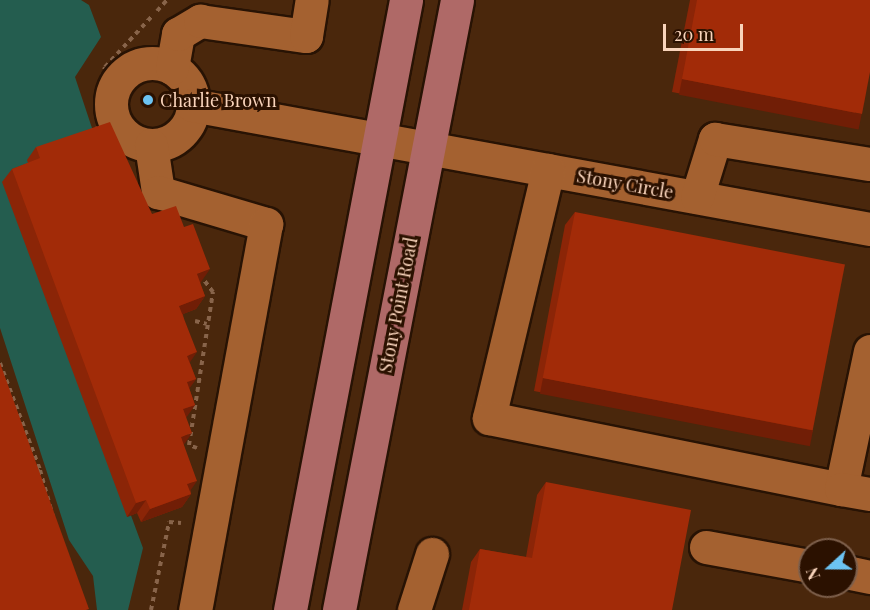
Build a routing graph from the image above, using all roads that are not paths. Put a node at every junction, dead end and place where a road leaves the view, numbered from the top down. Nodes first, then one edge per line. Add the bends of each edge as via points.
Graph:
1 (312, 0) edge
2 (406, 0) edge
3 (457, 0) edge
4 (172, 68) junction
5 (192, 105) junction
6 (379, 140) junction
7 (151, 145) junction
8 (428, 148) junction
9 (870, 164) edge
10 (548, 170) junction
11 (697, 197) junction
12 (870, 229) edge
13 (870, 351) edge
14 (856, 491) edge
15 (706, 547) dead end
16 (432, 554) dead end
17 (798, 564) edge
18 (195, 610) edge
19 (290, 610) edge
20 (339, 610) edge
21 (414, 610) edge

1 - 4 street via 306,36 200,21 178,34
2 - 6 main road
3 - 8 main road, Stony Point Road
4 - 5 street via 189,87
4 - 7 street via 159,63 133,67 111,97 111,111 125,135
5 - 6 street, Stony Circle
5 - 7 street via 177,136
6 - 8 street, Stony Circle
6 - 19 main road
7 - 18 street via 158,192 266,224
8 - 10 street, Stony Circle
8 - 20 main road, Stony Point Road
9 - 11 street via 715,139
10 - 11 street, Stony Circle
10 - 14 street via 489,418
11 - 12 street, Stony Circle
13 - 14 street
15 - 17 street
16 - 21 street

